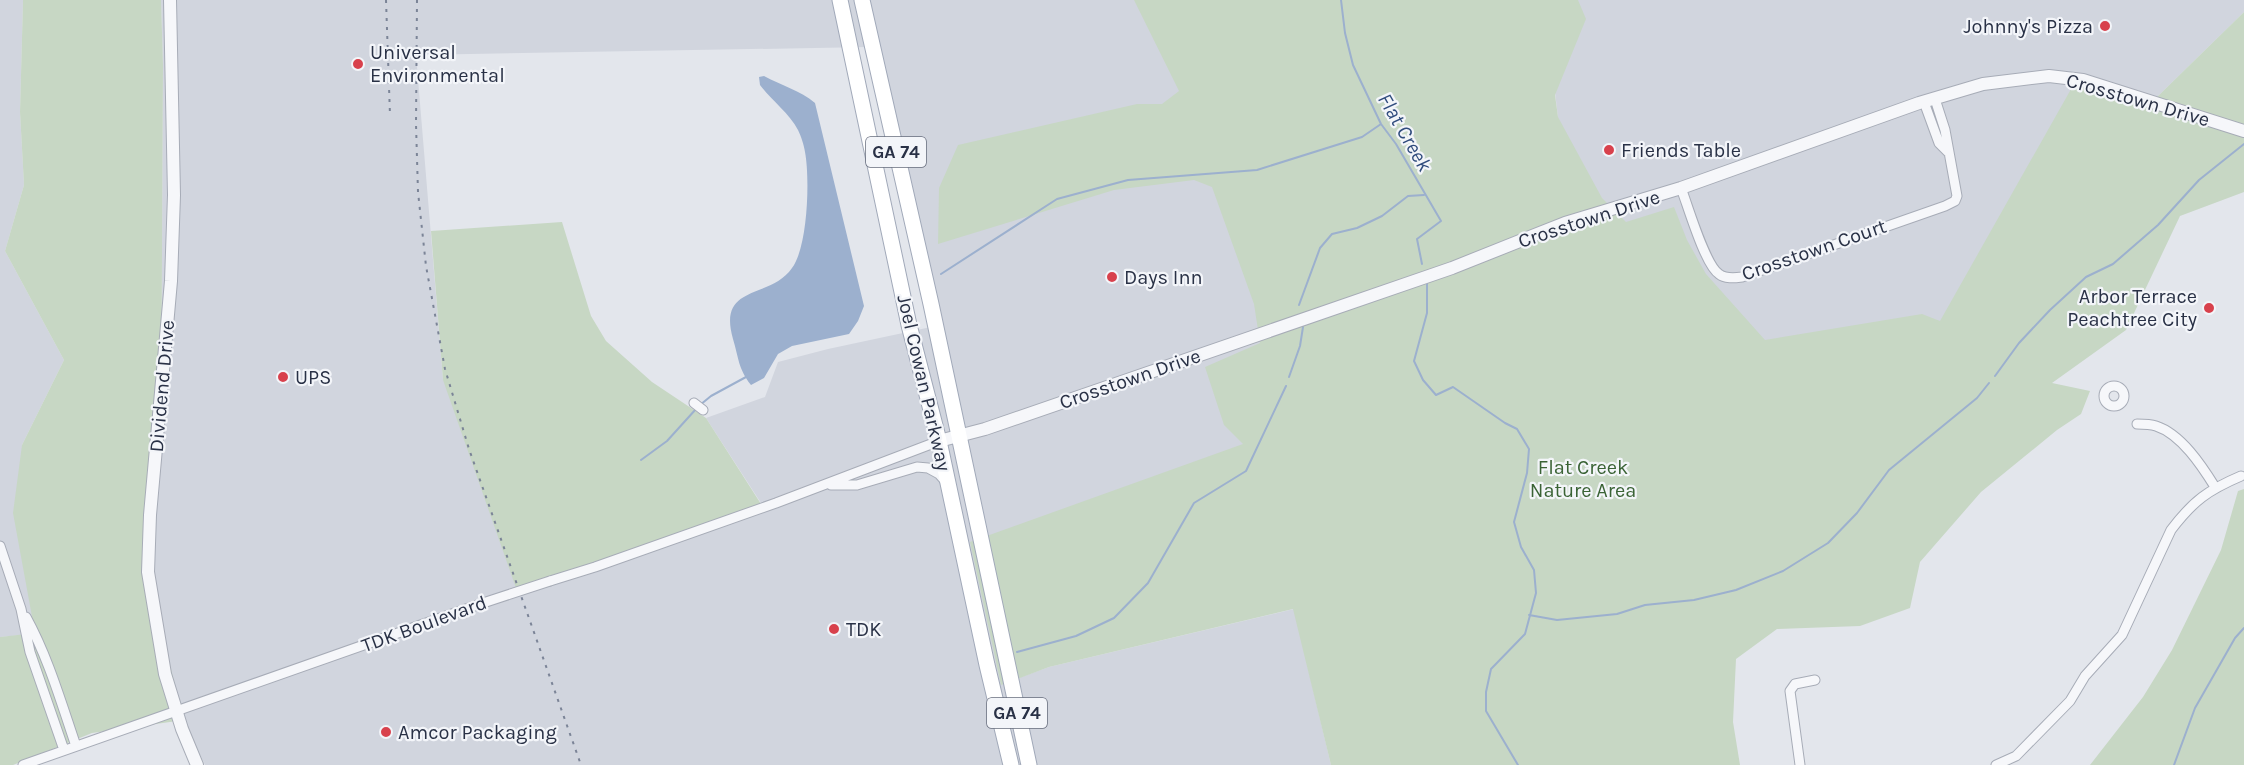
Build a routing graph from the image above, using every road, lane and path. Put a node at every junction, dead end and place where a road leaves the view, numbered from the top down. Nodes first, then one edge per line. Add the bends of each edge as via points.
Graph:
1 (170, 0) edge
2 (840, 0) edge
3 (862, 0) edge
4 (1929, 100) junction
5 (2244, 131) edge
6 (1681, 188) junction
7 (694, 403) dead end
8 (704, 410) dead end
9 (2137, 424) dead end
10 (958, 437) junction
11 (939, 441) junction
12 (2241, 476) dead end
13 (825, 484) junction
14 (949, 485) junction
15 (2215, 487) junction
16 (0, 546) edge
17 (21, 609) junction
18 (1815, 680) dead end
19 (177, 710) junction
20 (76, 746) junction
21 (64, 750) junction
22 (23, 765) edge
23 (197, 765) edge
24 (1011, 765) edge
25 (1029, 765) edge
26 (1800, 765) edge
27 (1996, 765) edge

1 - 19 street, Dividend Drive via 174,195 171,274 148,572 161,653
2 - 11 main road, Joel Cowan Parkway / GA 74 via 909,325
3 - 10 main road, Joel Cowan Parkway / GA 74
4 - 5 street, Crosstown Drive via 2018,78 2083,80
4 - 6 street, Crosstown Drive
4 - 6 street, Crosstown Court via 1945,130 1955,201 1742,277 1719,274 1709,262
6 - 10 street, Crosstown Drive via 1565,223 1452,268
7 - 8 street
9 - 15 street via 2166,430 2192,453
10 - 11 street, Crosstown Drive
10 - 25 main road, Joel Cowan Parkway / GA 74
11 - 13 street, TDK Boulevard
11 - 14 main road, Joel Cowan Parkway / GA 74
12 - 15 street
13 - 14 street, TDK Boulevard via 857,485 917,467 939,474
13 - 19 street, TDK Boulevard, bridge
14 - 24 main road, Joel Cowan Parkway / GA 74
15 - 27 street via 2193,504 2171,530 2122,635 2085,676 2070,701 2016,756
16 - 17 street
17 - 20 street via 35,634
17 - 21 street via 30,652
18 - 26 street via 1795,684 1790,691
19 - 20 street, TDK Boulevard
19 - 23 street, Dividend Drive
20 - 21 street, TDK Boulevard
21 - 22 street, TDK Boulevard

